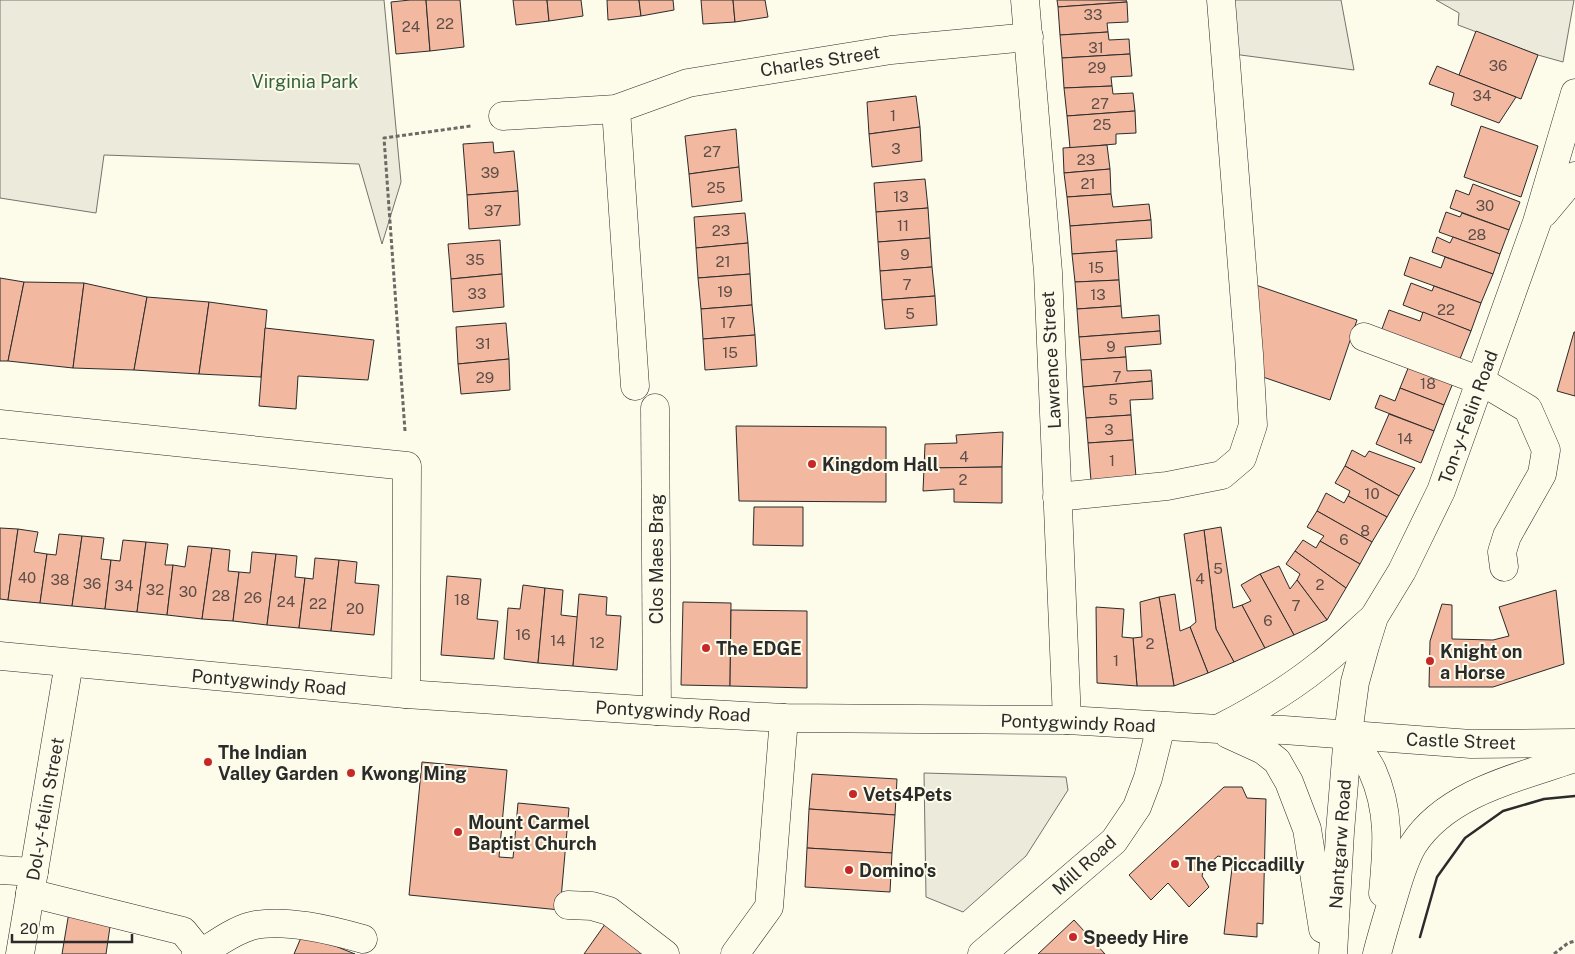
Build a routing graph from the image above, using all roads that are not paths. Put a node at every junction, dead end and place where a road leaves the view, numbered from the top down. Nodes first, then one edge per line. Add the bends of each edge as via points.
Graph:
1 (1025, 0) edge
2 (1221, 0) edge
3 (1029, 37) junction
4 (1575, 93) edge
5 (616, 109) junction
6 (503, 116) road end
7 (1575, 176) edge
8 (1536, 222) junction
9 (1364, 337) dead end
10 (1480, 381) junction
11 (635, 386) dead end
12 (655, 408) dead end
13 (0, 424) edge
14 (1058, 497) junction
15 (1504, 567) dead end
16 (1374, 617) junction
17 (0, 656) edge
18 (69, 663) junction
19 (406, 694) junction
20 (657, 711) junction
21 (784, 718) junction
22 (1067, 720) junction
23 (1161, 726) junction
24 (1218, 730) junction
25 (1348, 734) junction
26 (1575, 742) edge
27 (1575, 758) edge
28 (0, 870) edge
29 (32, 883) junction
30 (568, 905) dead end
31 (363, 939) dead end
32 (1378, 949) edge
33 (20, 954) edge
34 (196, 954) edge
35 (200, 954) edge
36 (665, 954) edge
37 (735, 954) edge
38 (982, 954) edge
39 (1327, 954) edge
40 (1333, 954) edge

1 - 3 main road, Lawrence Street
2 - 14 main road via 1252,407 1252,425 1242,458 1222,475 1167,486
3 - 5 main road, Charles Street via 891,50 688,83
3 - 14 main road, Lawrence Street via 1048,272
4 - 8 main road, Ton-y-Felin Road
5 - 6 main road, Charles Street
5 - 11 main road
7 - 8 main road
8 - 10 main road, Ton-y-Felin Road
9 - 10 main road
10 - 15 main road via 1528,410 1546,450 1542,474 1507,536 1502,552
10 - 16 main road, Ton-y-Felin Road via 1441,492 1402,571
12 - 20 main road, Clos Maes Brag
13 - 19 main road via 408,466
14 - 22 main road, Lawrence Street
16 - 24 main road via 1322,664
16 - 25 main road, Ton-y-Felin Road via 1355,682
17 - 18 main road, Pontygwindy Road
18 - 19 main road, Pontygwindy Road
18 - 29 main road, Dol-y-felin Street
19 - 20 main road, Pontygwindy Road
20 - 21 main road, Pontygwindy Road
21 - 22 main road, Pontygwindy Road
21 - 37 main road via 770,907
22 - 23 main road, Pontygwindy Road
23 - 24 main road, Pontygwindy Road
23 - 38 main road, Mill Road via 1138,807 1114,841
24 - 25 main road, Pontygwindy Road
24 - 39 main road via 1263,750 1277,761 1290,782 1311,845
25 - 26 main road, Castle Street via 1472,744
25 - 32 main road via 1371,769 1384,802 1386,864
25 - 40 main road, Nantgarw Road
27 - 32 main road via 1474,793 1429,825 1413,845 1403,865
28 - 29 main road
29 - 33 main road, Dol-y-felin Street
29 - 34 main road via 183,932 196,947
30 - 36 main road via 609,911
31 - 35 main road via 324,928 273,924 251,926

